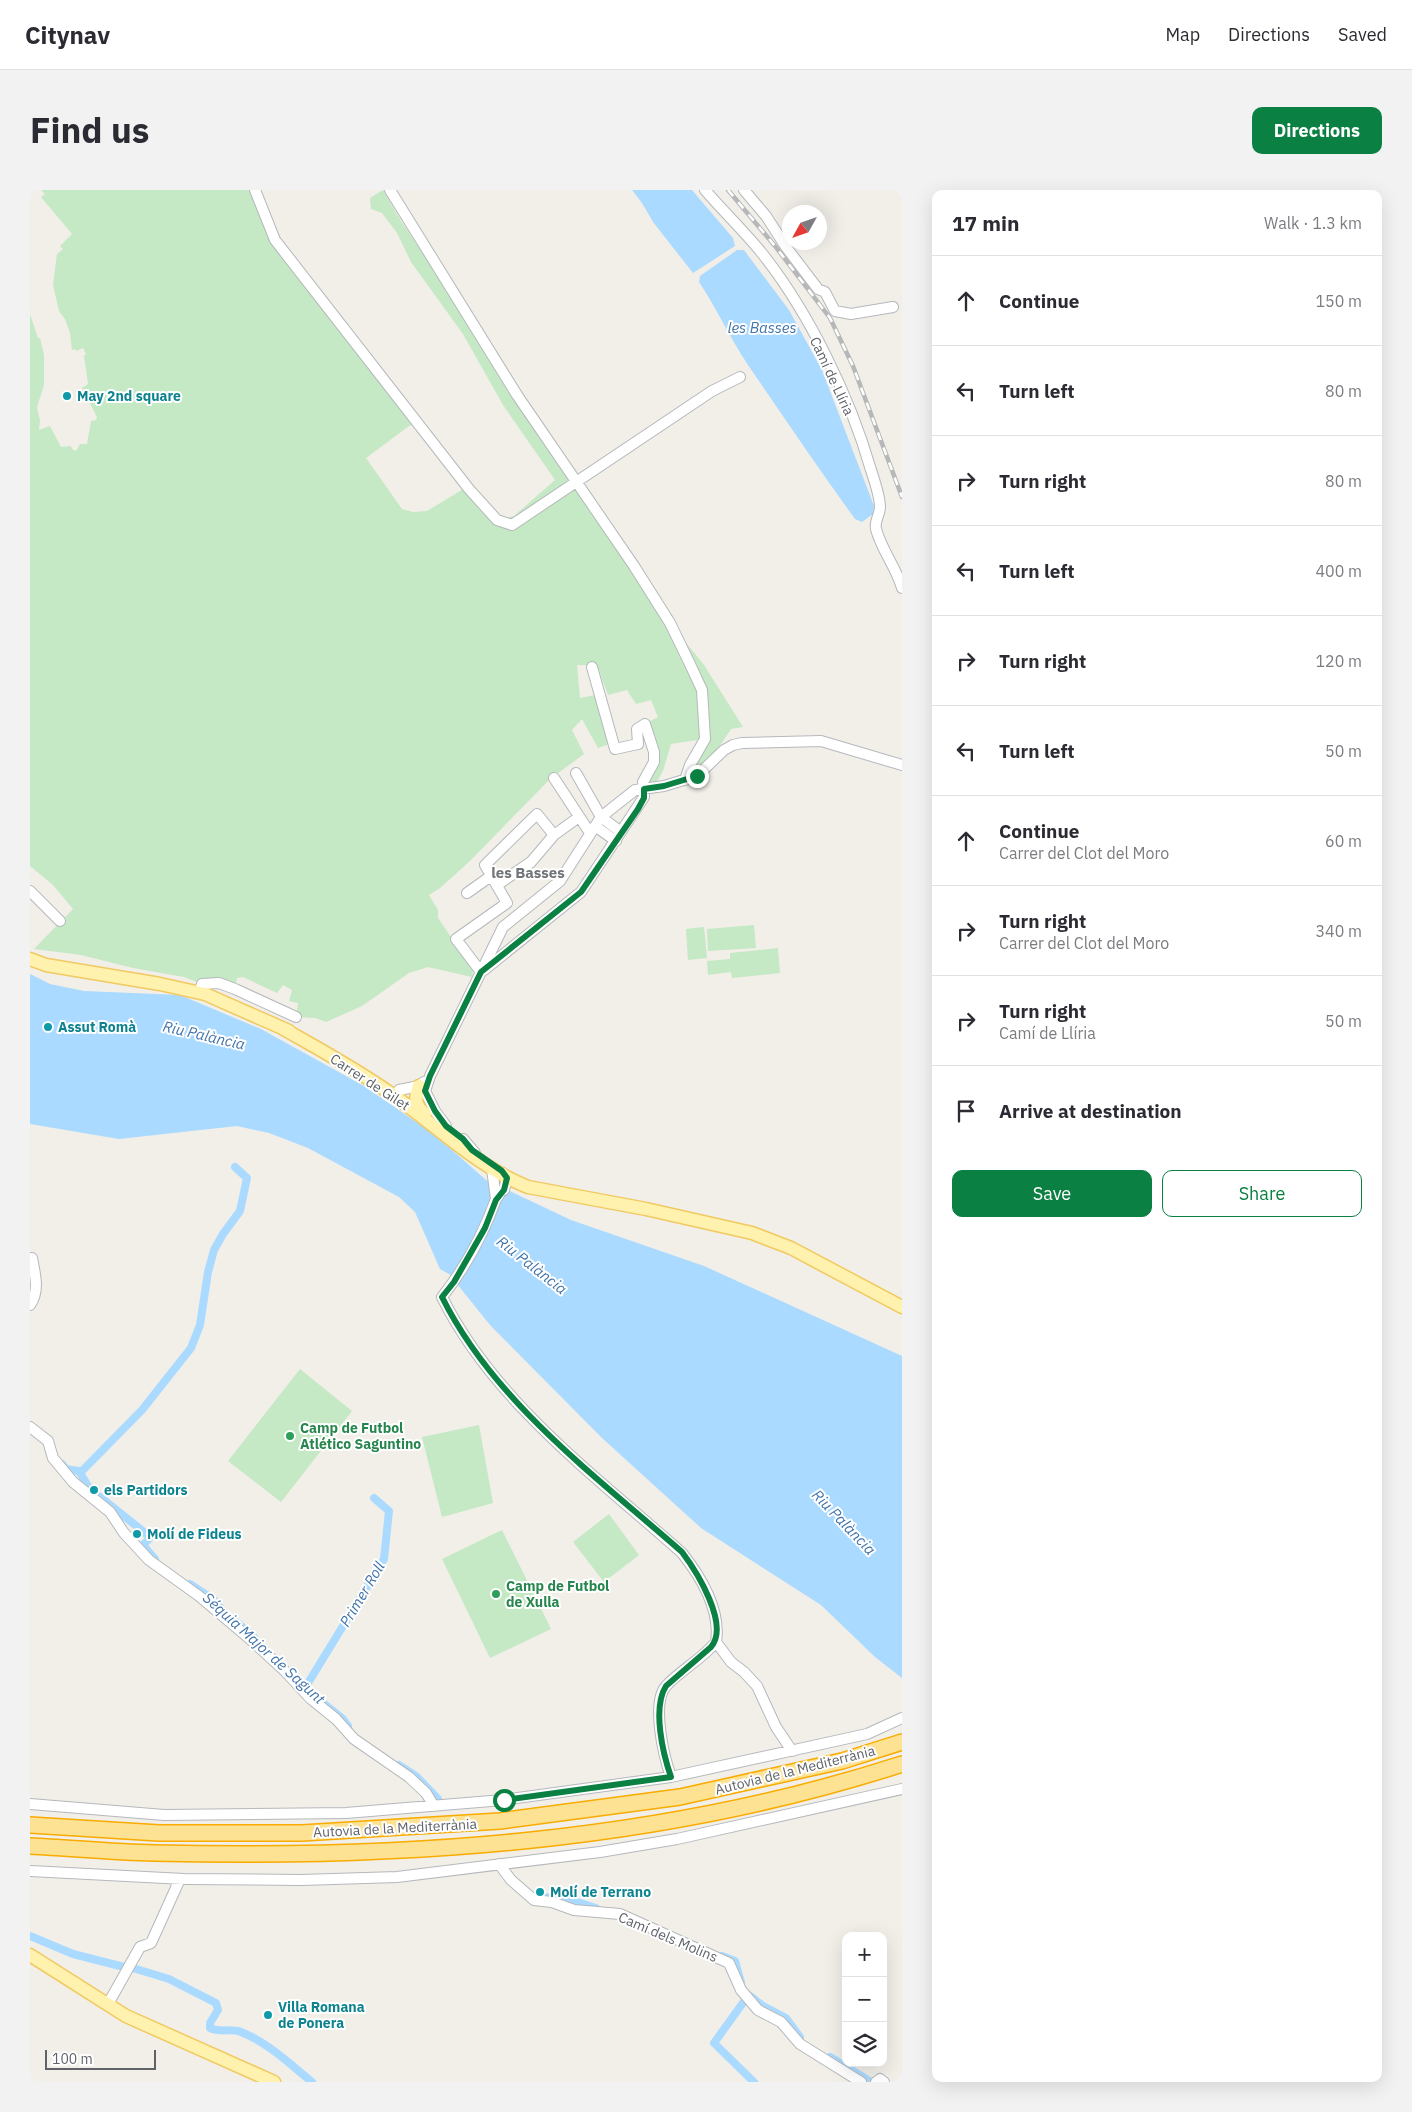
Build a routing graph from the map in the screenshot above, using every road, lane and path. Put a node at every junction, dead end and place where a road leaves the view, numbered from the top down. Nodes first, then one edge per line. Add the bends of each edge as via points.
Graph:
1 (255, 190) edge
2 (390, 190) edge
3 (705, 190) edge
4 (744, 190) edge
5 (893, 308) dead end
6 (740, 377) dead end
7 (576, 482) junction
8 (902, 588) edge
9 (592, 667) dead end
10 (902, 766) edge
11 (576, 773) dead end
12 (554, 778) dead end
13 (685, 780) junction
14 (644, 789) junction
15 (601, 816) junction
16 (578, 817) junction
17 (592, 829) junction
18 (554, 835) junction
19 (618, 837) junction
20 (494, 880) junction
21 (30, 891) edge
22 (467, 893) dead end
23 (60, 921) dead end
24 (503, 926) junction
25 (516, 943) junction
26 (30, 958) edge
27 (481, 972) junction
28 (199, 992) junction
29 (296, 1017) dead end
30 (422, 1088) junction
31 (395, 1092) junction
32 (416, 1103) junction
33 (453, 1134) junction
34 (532, 1182) junction
35 (506, 1184) junction
36 (563, 1193) junction
37 (32, 1258) dead end
38 (30, 1305) edge
39 (902, 1307) edge
40 (30, 1427) edge
41 (716, 1642) junction
42 (902, 1718) edge
43 (901, 1742) edge
44 (792, 1751) junction
45 (902, 1764) edge
46 (671, 1777) junction
47 (902, 1789) edge
48 (30, 1804) edge
49 (434, 1806) junction
50 (30, 1825) edge
51 (30, 1846) edge
52 (499, 1864) junction
53 (30, 1871) edge
54 (180, 1879) junction
55 (30, 1955) edge
56 (108, 2004) junction
57 (274, 2082) edge
58 (862, 2082) edge
59 (876, 2082) edge
60 (884, 2082) edge

1 - 7 street via 275,240 469,489 497,520 512,525
2 - 7 street via 517,395
3 - 8 street, Camí de Llíria via 781,279 821,347 871,470 880,508 875,528
4 - 5 street via 818,289 825,292 834,311 851,314
6 - 7 street via 712,391
7 - 13 street via 670,623 702,690 705,739
9 - 14 street via 615,749 638,744 637,729 645,724 654,762 643,782
10 - 13 street via 821,741 742,743 724,750 697,776
11 - 15 street
12 - 16 street
13 - 14 street
14 - 15 street via 635,790
14 - 19 street via 644,798
15 - 17 street
15 - 19 street
16 - 17 street
16 - 18 street
17 - 19 street
17 - 24 street via 560,881
18 - 20 street via 531,862
18 - 20 street via 537,814 485,865
19 - 25 street via 581,892
20 - 22 street
20 - 27 street via 507,903 456,939
21 - 23 street
24 - 25 street
24 - 27 street
25 - 27 street
26 - 28 main road, Carrer de Gilet via 46,965
27 - 30 street
28 - 29 street via 202,984 219,983
28 - 31 main road, Carrer de Gilet via 282,1028
30 - 31 street
30 - 32 main road
30 - 33 street
31 - 32 main road via 406,1101
31 - 33 main road, Carrer de Gilet
32 - 33 main road via 419,1110
33 - 34 main road, Carrer de Gilet
33 - 35 main road, Carrer de Gilet
33 - 35 street via 502,1171
34 - 35 street via 512,1176
34 - 36 main road, Carrer de Gilet
35 - 36 main road, Carrer de Gilet
35 - 41 street via 485,1228 442,1297 485,1366 525,1411 682,1552 698,1573 712,1608
36 - 39 main road via 752,1234 799,1252
37 - 38 street via 36,1279 35,1298
40 - 49 street via 48,1441 53,1458 73,1482 110,1512 124,1534 149,1560 250,1639 354,1739 409,1776
41 - 44 street via 731,1662 757,1686 776,1727
41 - 46 street via 661,1694 664,1756
42 - 44 street via 867,1734
43 - 50 highway, Autovia de la Mediterrània via 842,1761 680,1797 500,1822 302,1834 159,1833
44 - 46 street
45 - 51 highway, Autovia de la Mediterrània via 848,1782 676,1821 495,1844 297,1854 152,1853
46 - 49 street via 504,1800
47 - 52 street via 677,1839
48 - 49 street via 164,1815 346,1813
52 - 54 street via 397,1877
52 - 58 street, Camí dels Molins via 511,1880 534,1900 574,1910 620,1914 730,1963 740,1990 758,2010 781,2022 800,2044
53 - 54 street
54 - 56 street via 150,1944 140,1947
55 - 56 main road
56 - 57 main road via 144,2024
59 - 60 street via 880,2079

